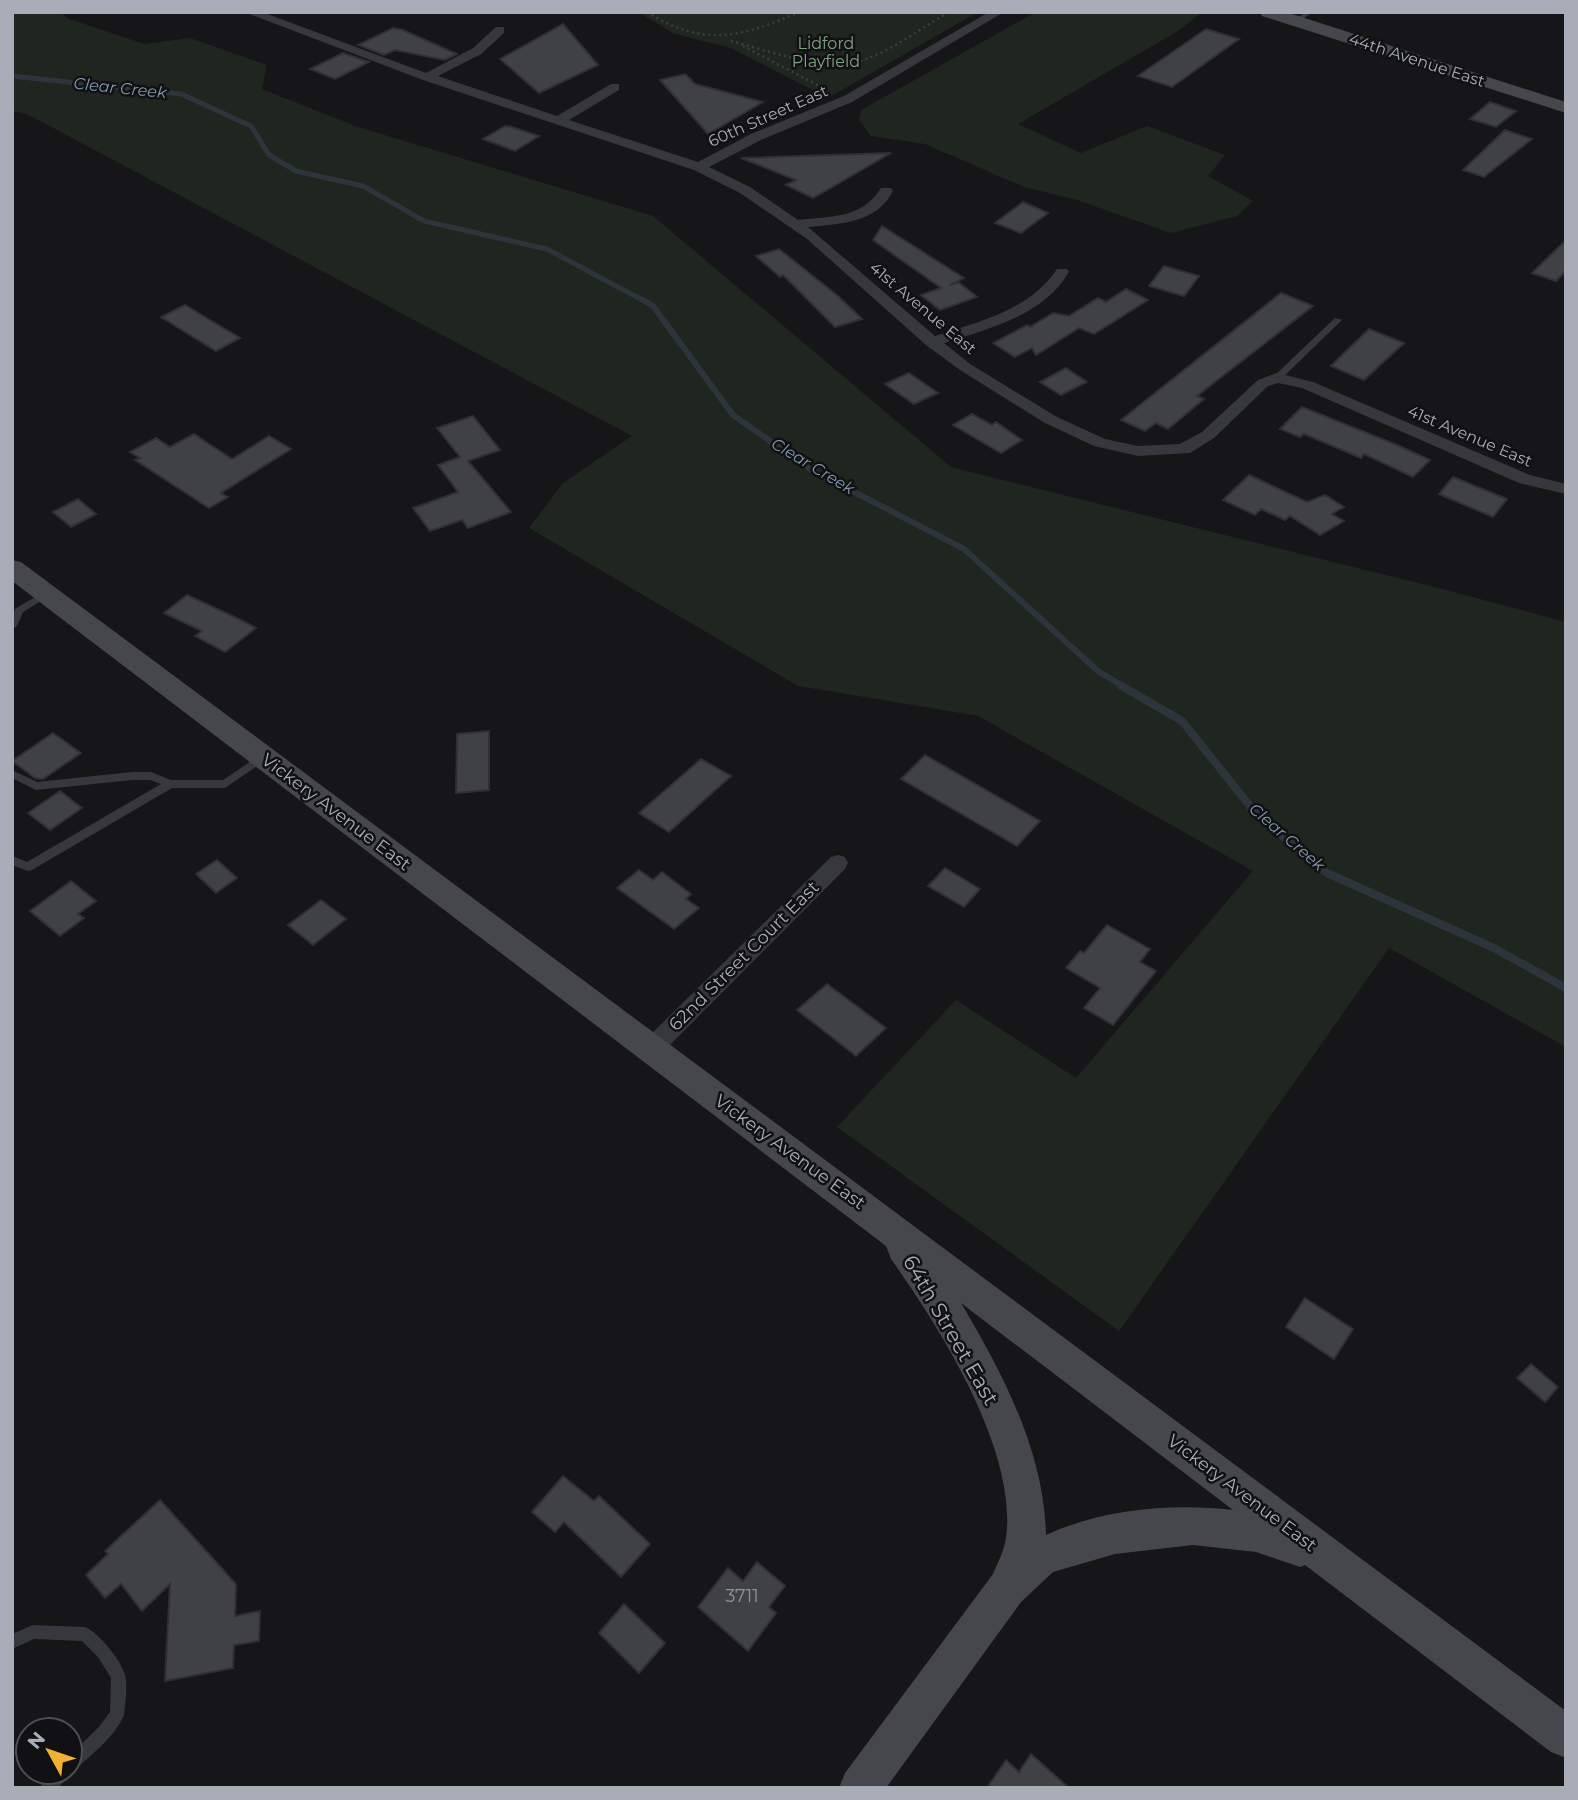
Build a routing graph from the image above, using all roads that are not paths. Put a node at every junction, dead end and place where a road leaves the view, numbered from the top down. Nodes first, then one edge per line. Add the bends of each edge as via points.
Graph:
1 (250, 12) edge
2 (998, 12) edge
3 (1268, 12) edge
4 (272, 15) edge
5 (1303, 17) edge
6 (500, 30) dead end
7 (427, 77) junction
8 (615, 87) dead end
9 (1566, 108) edge
10 (558, 121) junction
11 (699, 167) junction
12 (887, 191) dead end
13 (797, 224) junction
14 (1062, 272) dead end
15 (1338, 320) dead end
16 (931, 342) junction
17 (1277, 379) junction
18 (1566, 489) edge
19 (12, 568) edge
20 (46, 594) junction
21 (12, 626) edge
22 (263, 757) junction
23 (12, 774) edge
24 (170, 784) junction
25 (12, 860) edge
26 (838, 863) dead end
27 (651, 1049) junction
28 (864, 1206) junction
29 (1341, 1568) junction
30 (1007, 1588) junction
31 (12, 1642) edge
32 (1566, 1737) edge
33 (84, 1751) edge
34 (860, 1788) edge

1 - 4 street, 41st Avenue East
2 - 11 street, 60th Street East via 848,99 756,137
3 - 5 street, 44th Avenue East
4 - 7 street, 41st Avenue East
5 - 9 street, 44th Avenue East
6 - 7 street via 477,51
7 - 10 street, 41st Avenue East
8 - 10 street
10 - 11 street, 41st Avenue East
11 - 13 street, 41st Avenue East
12 - 13 street via 870,210
13 - 16 street, 41st Avenue East
14 - 16 street via 1050,290 1028,305
15 - 17 lane
16 - 17 street, 41st Avenue East via 1066,428 1100,443 1138,451 1197,444 1263,383
17 - 18 street, 41st Avenue East via 1307,385 1525,479
19 - 20 street, Vickery Avenue East
20 - 21 lane via 19,610
20 - 22 street, Vickery Avenue East
22 - 24 lane via 225,784
22 - 27 street, Vickery Avenue East
23 - 24 lane via 36,786 141,776
24 - 25 lane via 28,867
26 - 27 street, 62nd Street Court East
27 - 28 street, Vickery Avenue East
28 - 29 street, Vickery Avenue East
28 - 30 street, 64th Street East via 923,1275 996,1403 1018,1468 1026,1516 1025,1545
29 - 30 street, 64th Street East via 1256,1532 1168,1527 1063,1547 1039,1558
29 - 32 street, Vickery Avenue East
30 - 34 street, 64th Street East
31 - 33 lane via 33,1632 85,1634 103,1652 118,1676 117,1715

